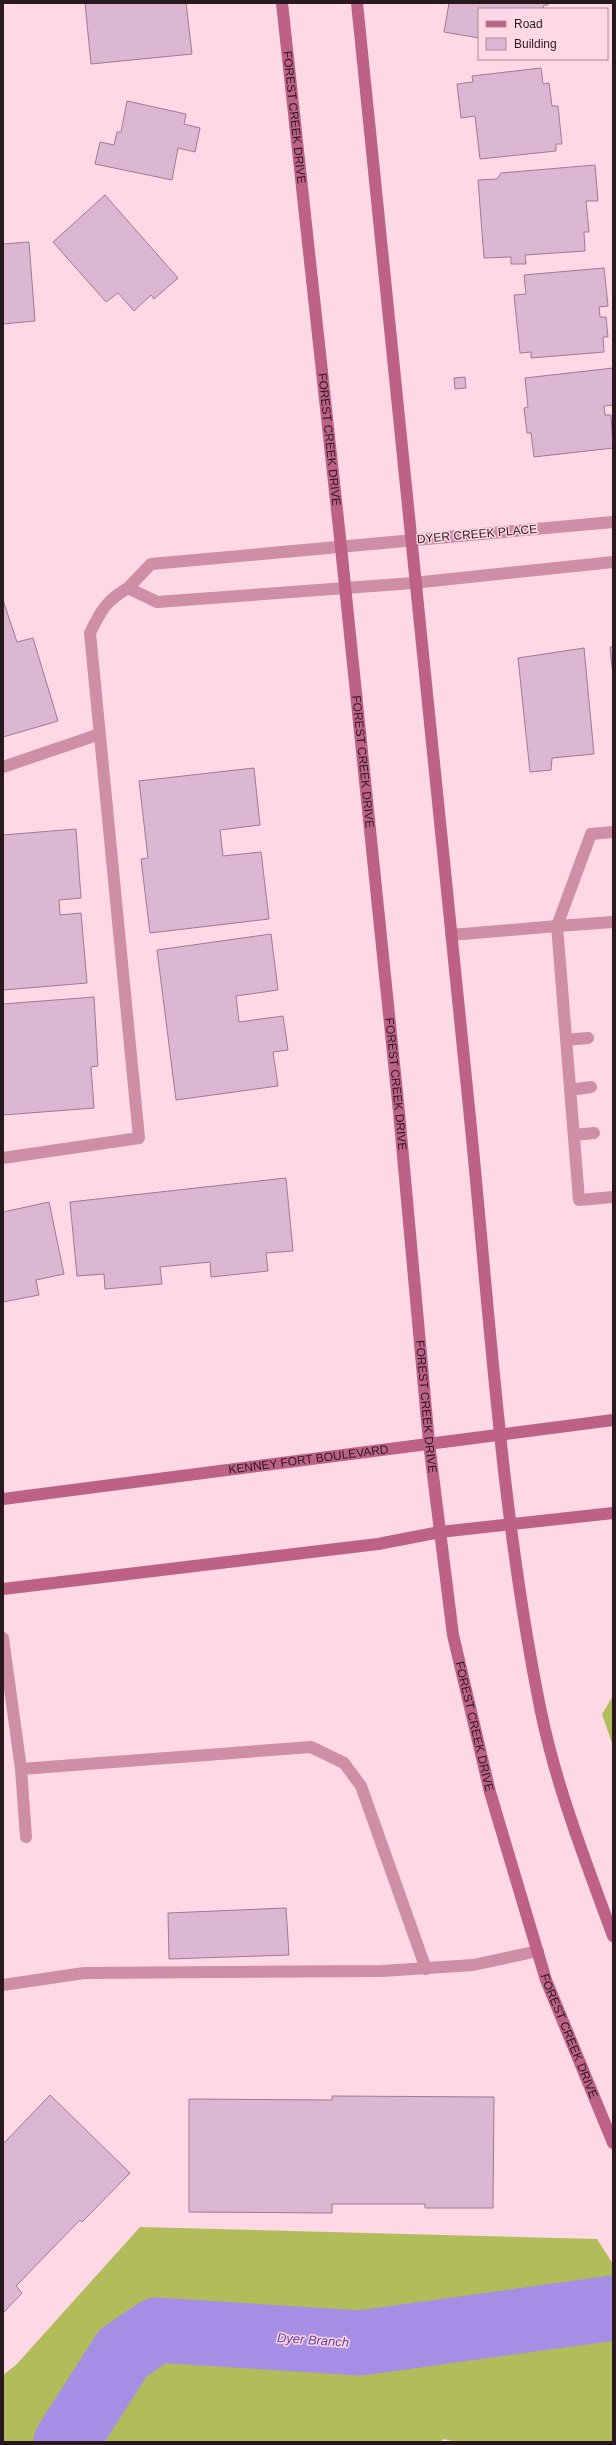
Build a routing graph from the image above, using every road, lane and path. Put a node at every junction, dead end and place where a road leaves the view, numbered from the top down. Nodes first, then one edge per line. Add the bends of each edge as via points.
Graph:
1 (282, 3) edge
2 (357, 3) edge
3 (613, 522) edge
4 (410, 540) junction
5 (341, 547) junction
6 (613, 562) edge
7 (413, 583) junction
8 (128, 588) junction
9 (345, 588) junction
10 (100, 734) junction
11 (3, 767) edge
12 (613, 832) edge
13 (613, 922) edge
14 (556, 926) junction
15 (451, 935) junction
16 (588, 1038) dead end
17 (566, 1040) junction
18 (591, 1087) dead end
19 (570, 1090) junction
20 (594, 1133) dead end
21 (574, 1135) junction
22 (3, 1158) edge
23 (613, 1196) edge
24 (613, 1420) edge
25 (500, 1434) junction
26 (429, 1443) junction
27 (3, 1499) edge
28 (613, 1512) edge
29 (512, 1523) junction
30 (440, 1532) junction
31 (3, 1589) edge
32 (3, 1638) edge
33 (20, 1769) junction
34 (26, 1837) dead end
35 (613, 1936) edge
36 (538, 1951) junction
37 (426, 1969) junction
38 (3, 1985) edge
39 (613, 2143) edge

1 - 5 street, FOREST CREEK DRIVE
2 - 4 street
3 - 4 street, DYER CREEK PLACE
4 - 5 street, DYER CREEK PLACE
4 - 7 street
5 - 8 street, DYER CREEK PLACE via 151,564
5 - 9 street, FOREST CREEK DRIVE
6 - 7 street
7 - 9 street
7 - 15 street
8 - 9 street via 156,602
8 - 10 street, DYER CREEK PLACE via 110,598 90,633
9 - 26 street, FOREST CREEK DRIVE via 399,1112
10 - 11 street
10 - 22 street, DYER CREEK PLACE via 139,1138
12 - 14 street via 591,834
13 - 14 street
14 - 15 street
14 - 17 street
15 - 25 street
16 - 17 street
17 - 19 street
18 - 19 street
19 - 21 street
20 - 21 street
21 - 23 street via 579,1200
24 - 25 street, KENNEY FORT BOULEVARD
25 - 26 street, KENNEY FORT BOULEVARD
25 - 29 street
26 - 27 street, KENNEY FORT BOULEVARD
26 - 30 street, FOREST CREEK DRIVE
28 - 29 street
29 - 30 street
29 - 35 street via 522,1608 542,1716 565,1808
30 - 31 street via 378,1544
30 - 36 street, FOREST CREEK DRIVE via 453,1635 490,1792
32 - 33 street
33 - 34 street
33 - 37 street via 311,1747 344,1763 361,1786
36 - 37 street via 473,1965
36 - 39 street, FOREST CREEK DRIVE via 546,1980
37 - 38 street via 84,1973

